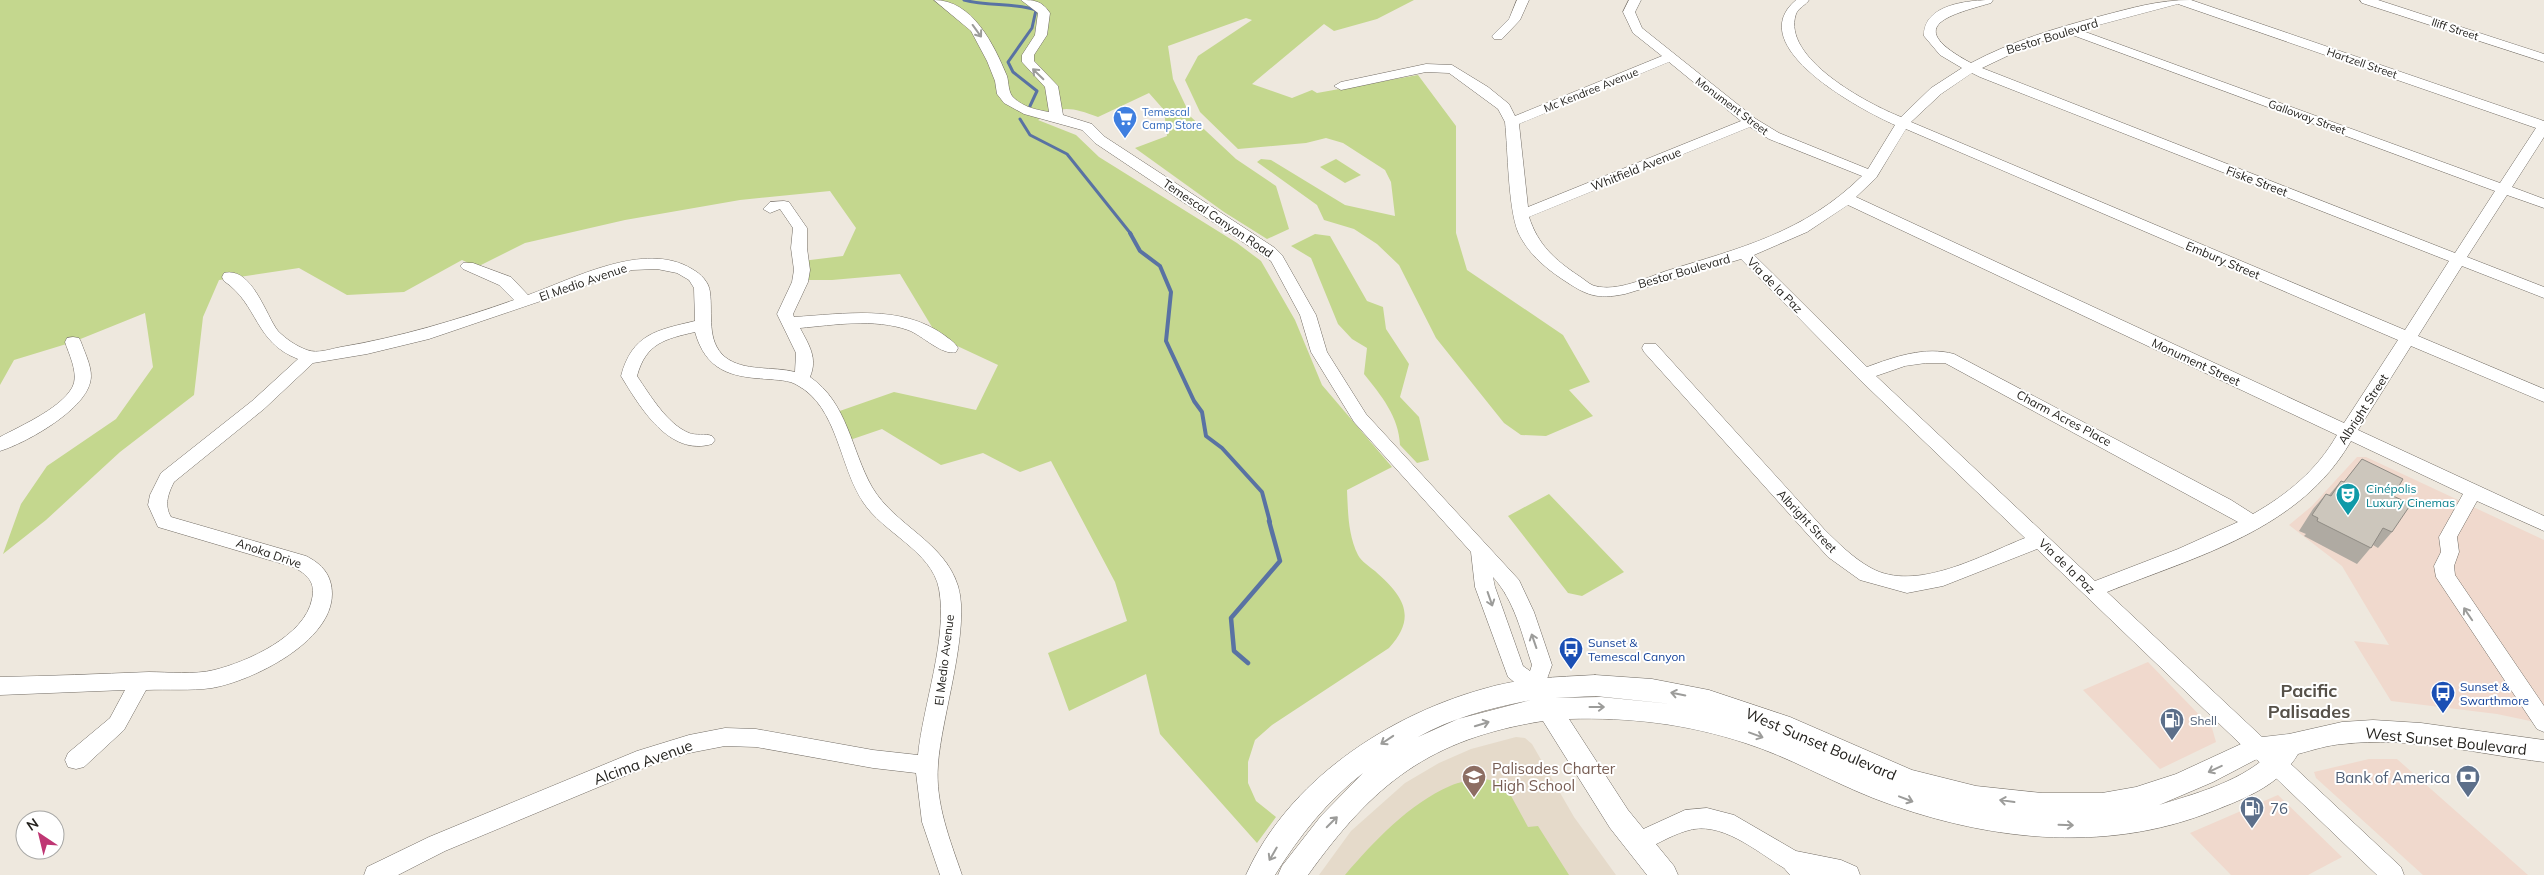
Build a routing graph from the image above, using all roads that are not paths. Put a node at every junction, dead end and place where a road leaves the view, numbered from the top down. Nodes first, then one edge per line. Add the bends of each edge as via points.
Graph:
1 (940, 0) edge
2 (1027, 0) edge
3 (1523, 0) edge
4 (1636, 0) edge
5 (1803, 0) edge
6 (1987, 0) edge
7 (2178, 0) edge
8 (2366, 0) edge
9 (2069, 30) junction
10 (1498, 36) dead end
11 (1669, 58) junction
12 (2544, 58) edge
13 (1971, 68) junction
14 (1341, 86) dead end
15 (1057, 117) junction
16 (1512, 122) junction
17 (1751, 122) junction
18 (1903, 124) junction
19 (2544, 126) edge
20 (1871, 175) junction
21 (2503, 190) junction
22 (1848, 199) junction
23 (2544, 204) edge
24 (770, 209) dead end
25 (1521, 215) junction
26 (1744, 254) junction
27 (2460, 260) junction
28 (468, 266) dead end
29 (230, 277) dead end
30 (2544, 293) edge
31 (525, 302) junction
32 (788, 323) junction
33 (702, 325) junction
34 (2408, 339) junction
35 (72, 342) dead end
36 (950, 348) dead end
37 (1650, 348) dead end
38 (309, 357) junction
39 (1864, 374) junction
40 (801, 379) junction
41 (2544, 396) edge
42 (2347, 433) junction
43 (706, 440) dead end
44 (0, 445) edge
45 (2473, 492) junction
46 (2255, 524) junction
47 (2544, 524) edge
48 (2041, 540) junction
49 (1480, 552) junction
50 (2092, 590) junction
51 (140, 682) junction
52 (0, 686) edge
53 (1542, 698) junction
54 (2544, 722) edge
55 (2544, 751) edge
56 (2275, 753) junction
57 (76, 760) dead end
58 (928, 765) junction
59 (1636, 843) junction
60 (1798, 868) edge
61 (375, 875) edge
62 (951, 875) edge
63 (1260, 875) edge
64 (1292, 875) edge
65 (1664, 875) edge
66 (1850, 875) edge
67 (2392, 875) edge

1 -> 15 street, Temescal Canyon Road via 975,27 987,46 1006,98 1034,115
15 -> 2 street via 1051,86 1028,62 1028,55 1041,35 1044,13 1040,6
3 - 10 street via 1515,20
4 - 11 street, Monument Street via 1629,12 1637,30
5 - 18 street via 1790,12 1787,28 1796,49 1835,86
6 - 13 street via 1937,17 1930,27 1930,36 1935,44
7 - 9 street, Bestor Boulevard
7 - 19 street, Hartzell Street
8 - 12 street, Iliff Street
9 - 13 street, Bestor Boulevard via 2024,42
9 - 21 street, Galloway Street
11 - 16 street, Mc Kendree Avenue
11 - 17 street, Monument Street
13 - 18 street, Bestor Boulevard via 1935,92
13 - 27 street, Fiske Street
14 - 16 street via 1426,68 1452,70 1504,107
15 - 49 street, Temescal Canyon Road via 1087,127 1100,140 1277,258 1308,315 1319,352 1360,418
16 - 25 street, Bestor Boulevard
17 - 20 street, Monument Street via 1799,148
17 - 25 street, Whitfield Avenue
18 - 20 street, Bestor Boulevard
18 - 34 street, Embury Street
19 - 21 street, Albright Street
20 - 22 street, Bestor Boulevard
21 - 23 street, Galloway Street
21 - 27 street, Albright Street
22 - 26 street, Bestor Boulevard via 1801,231
22 - 42 street, Monument Street
24 - 32 street via 784,205 800,228 798,248 802,270 785,314
25 - 26 street, Bestor Boulevard via 1526,232 1538,251 1591,291 1614,291
26 - 39 street, Via de la Paz
27 - 30 street, Fiske Street
27 - 34 street, Albright Street
28 - 31 street via 505,281
29 - 38 street via 248,292 277,340
31 - 33 street, El Medio Avenue via 615,269 655,263 689,272 700,282 704,293
31 - 38 street, El Medio Avenue via 402,342
32 - 36 street via 887,318 935,334
32 - 40 street via 804,350 806,369
33 - 40 street, El Medio Avenue via 708,350 722,363 761,374
33 - 43 street via 662,334 641,347 631,360 629,376 675,433 690,440
34 - 41 street, Embury Street
34 - 42 street, Albright Street
35 - 44 street via 82,370 82,384 52,416
37 - 48 street, Albright Street via 1817,534 1835,552 1868,575 1907,585 1936,580
38 - 51 street, Anoka Drive via 266,399 167,478 158,496 157,512 165,522 299,561 317,572 324,590 318,614 297,637 274,655 243,669 212,678
39 - 46 street, Charm Acres Place via 1915,357 1932,355 1948,358
39 - 48 street, Via de la Paz
40 - 58 street, El Medio Avenue via 832,407 850,459 870,500 922,547 947,584 951,604 948,642
42 - 45 street, Monument Street
42 - 46 street, Albright Street via 2310,484
45 - 47 street, Monument Street
54 -> 45 street via 2444,571 2450,552 2450,533
46 - 50 street, Albright Street
48 - 50 street, Via de la Paz
49 -> 53 street via 1485,587 1515,671
53 -> 49 street, Temescal Canyon Road via 1542,665 1524,612 1512,585
50 - 56 street, Via de la Paz
51 - 52 street, Anoka Drive
51 - 57 street via 116,724
53 - 56 main road, West Sunset Boulevard via 1701,719 1779,744 1917,803 1963,815 2036,823 2108,825 2176,813 2218,797
53 - 59 main road
53 -> 63 main road, West Sunset Boulevard via 1494,695 1430,717 1397,733 1362,756 1306,808
64 -> 53 main road, West Sunset Boulevard via 1324,830 1369,785 1418,750 1455,733 1516,714
55 - 56 main road, West Sunset Boulevard via 2371,732 2331,734
56 - 67 street, Via de la Paz
58 - 61 street, Alcima Avenue via 873,759 756,738 725,737 689,744 644,758 437,844
58 - 62 street, El Medio Avenue via 931,816
59 - 60 street via 1685,820 1707,818 1726,822
59 - 65 main road
60 - 66 street via 1833,867

